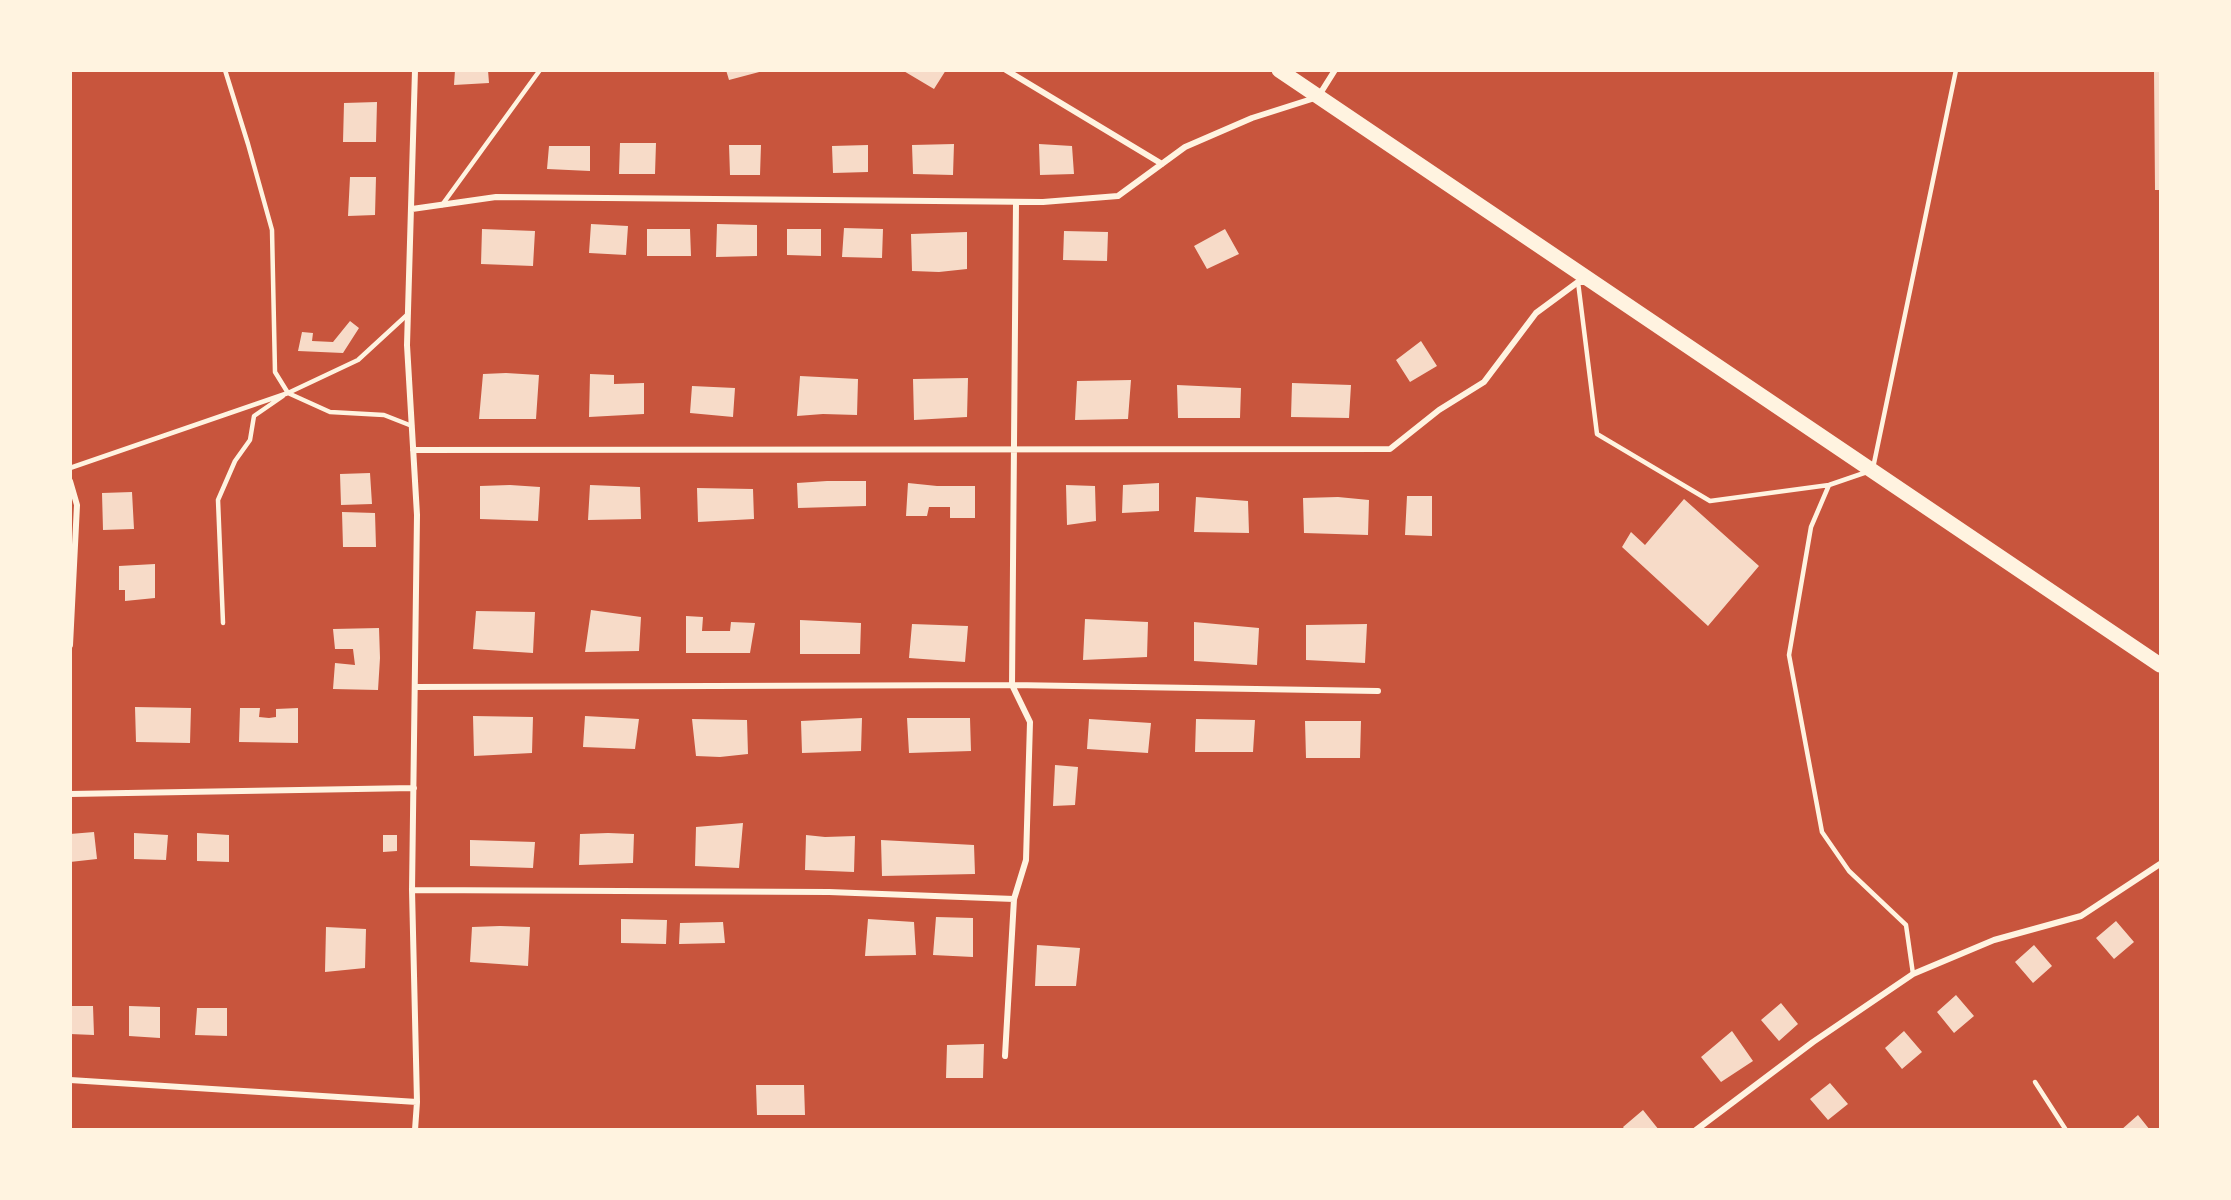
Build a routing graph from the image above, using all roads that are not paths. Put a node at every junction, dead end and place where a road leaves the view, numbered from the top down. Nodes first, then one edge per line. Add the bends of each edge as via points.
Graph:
1 (225, 70) edge
2 (415, 70) edge
3 (540, 70) edge
4 (1006, 70) edge
5 (1279, 70) edge
6 (1335, 70) edge
7 (1956, 70) edge
8 (1318, 97) junction
9 (1162, 164) junction
10 (1016, 202) junction
11 (441, 205) junction
12 (412, 209) junction
13 (1585, 282) junction
14 (409, 313) junction
15 (288, 393) junction
16 (412, 426) junction
17 (413, 450) junction
18 (1014, 450) junction
19 (70, 468) edge
20 (1873, 471) junction
21 (70, 481) edge
22 (1829, 485) junction
23 (223, 623) dead end
24 (70, 645) edge
25 (2160, 664) edge
26 (1012, 685) junction
27 (415, 687) junction
28 (1377, 691) dead end
29 (414, 788) junction
30 (70, 794) edge
31 (2160, 864) edge
32 (412, 890) junction
33 (1014, 899) junction
34 (1913, 974) junction
35 (1005, 1056) dead end
36 (70, 1080) edge
37 (2035, 1082) dead end
38 (417, 1102) junction
39 (416, 1130) edge
40 (1696, 1130) edge
41 (2066, 1130) edge

1 - 15 lane via 272,230 275,372
2 - 12 street
3 - 11 lane
4 - 9 street
5 - 8 main road
6 - 8 street
7 - 20 lane
8 - 9 street via 1252,118 1185,147
8 - 13 main road
9 - 10 street via 1118,196
10 - 11 street via 496,197
10 - 18 street
11 - 12 street
12 - 14 street
13 - 18 street via 1536,314 1484,382 1439,410 1390,449
13 - 20 main road
13 - 22 lane via 1597,434 1710,501
14 - 15 lane via 358,360
14 - 16 street
15 - 16 lane via 330,411 384,415
15 - 19 lane
15 - 23 lane via 254,416 250,440 235,460 218,500
16 - 17 street
17 - 18 street
17 - 27 street via 417,515
18 - 26 street
20 - 22 lane
20 - 25 main road
21 - 24 street via 76,506
22 - 34 lane via 1811,527 1789,655 1822,832 1849,871 1906,925
26 - 27 street
26 - 28 street
26 - 33 street via 1030,722 1026,860
27 - 29 street
29 - 30 street
29 - 32 street
31 - 34 street via 2081,916 1994,939
32 - 33 street via 829,892
32 - 38 street
33 - 35 street
34 - 40 street via 1813,1042
36 - 38 street
37 - 41 lane
38 - 39 street

